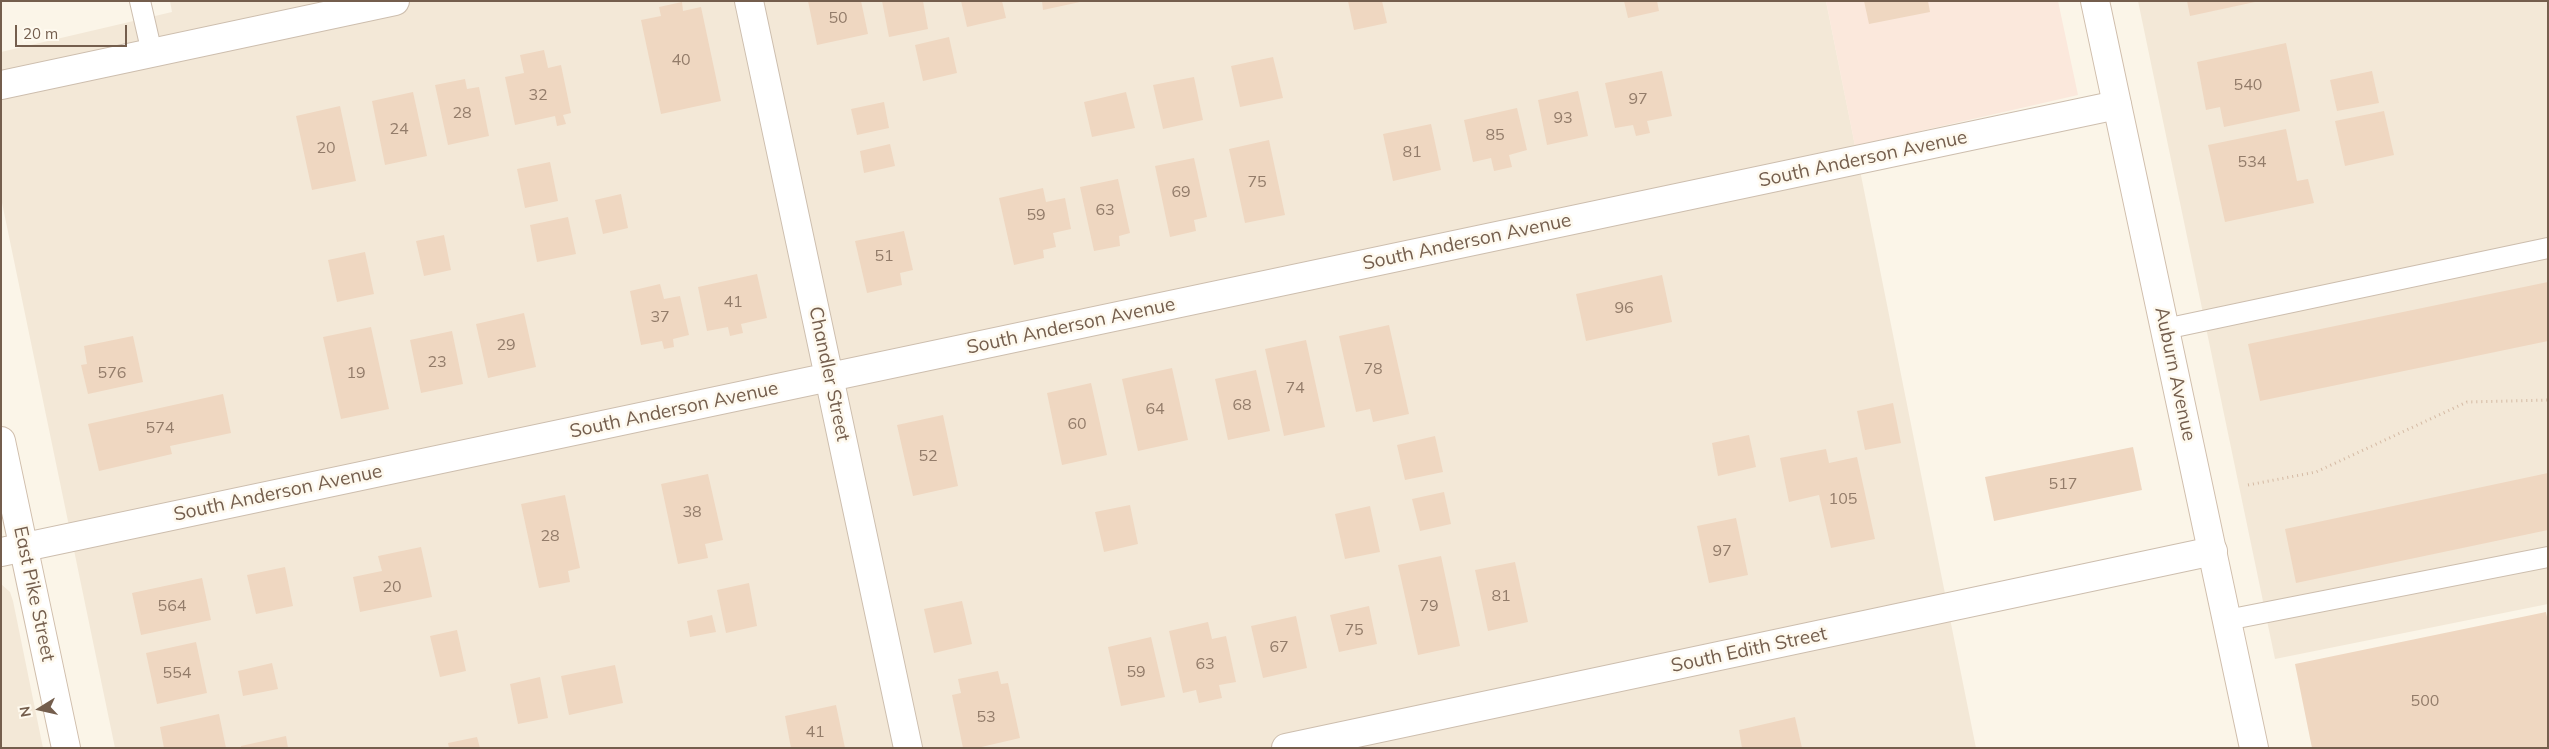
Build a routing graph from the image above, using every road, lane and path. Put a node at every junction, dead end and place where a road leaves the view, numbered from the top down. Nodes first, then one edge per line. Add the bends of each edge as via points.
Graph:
1 (140, 1) edge
2 (395, 1) edge
3 (749, 1) edge
4 (2095, 1) edge
5 (152, 53) junction
6 (1, 85) edge
7 (2117, 105) junction
8 (2548, 248) edge
9 (2165, 329) junction
10 (829, 377) junction
11 (2548, 400) edge
12 (1, 441) edge
13 (2248, 485) dead end
14 (13, 549) edge
15 (2213, 552) junction
16 (2548, 557) edge
17 (2227, 620) junction
18 (66, 748) edge
19 (908, 748) edge
20 (1286, 748) edge
21 (2254, 748) edge

1 - 5 lane
2 - 5 street
3 - 10 street, Chandler Street
4 - 7 street, Auburn Avenue
5 - 6 street
7 - 9 street, Auburn Avenue
7 - 10 street, South Anderson Avenue
8 - 9 lane
9 - 15 street, Auburn Avenue
10 - 14 street, South Anderson Avenue
10 - 19 street, Chandler Street
11 - 13 path via 2467,402 2316,472
12 - 14 street, East Pike Street
14 - 18 street, East Pike Street
15 - 17 street, Auburn Avenue
15 - 20 street, South Edith Street
16 - 17 lane
17 - 21 street, Auburn Avenue

